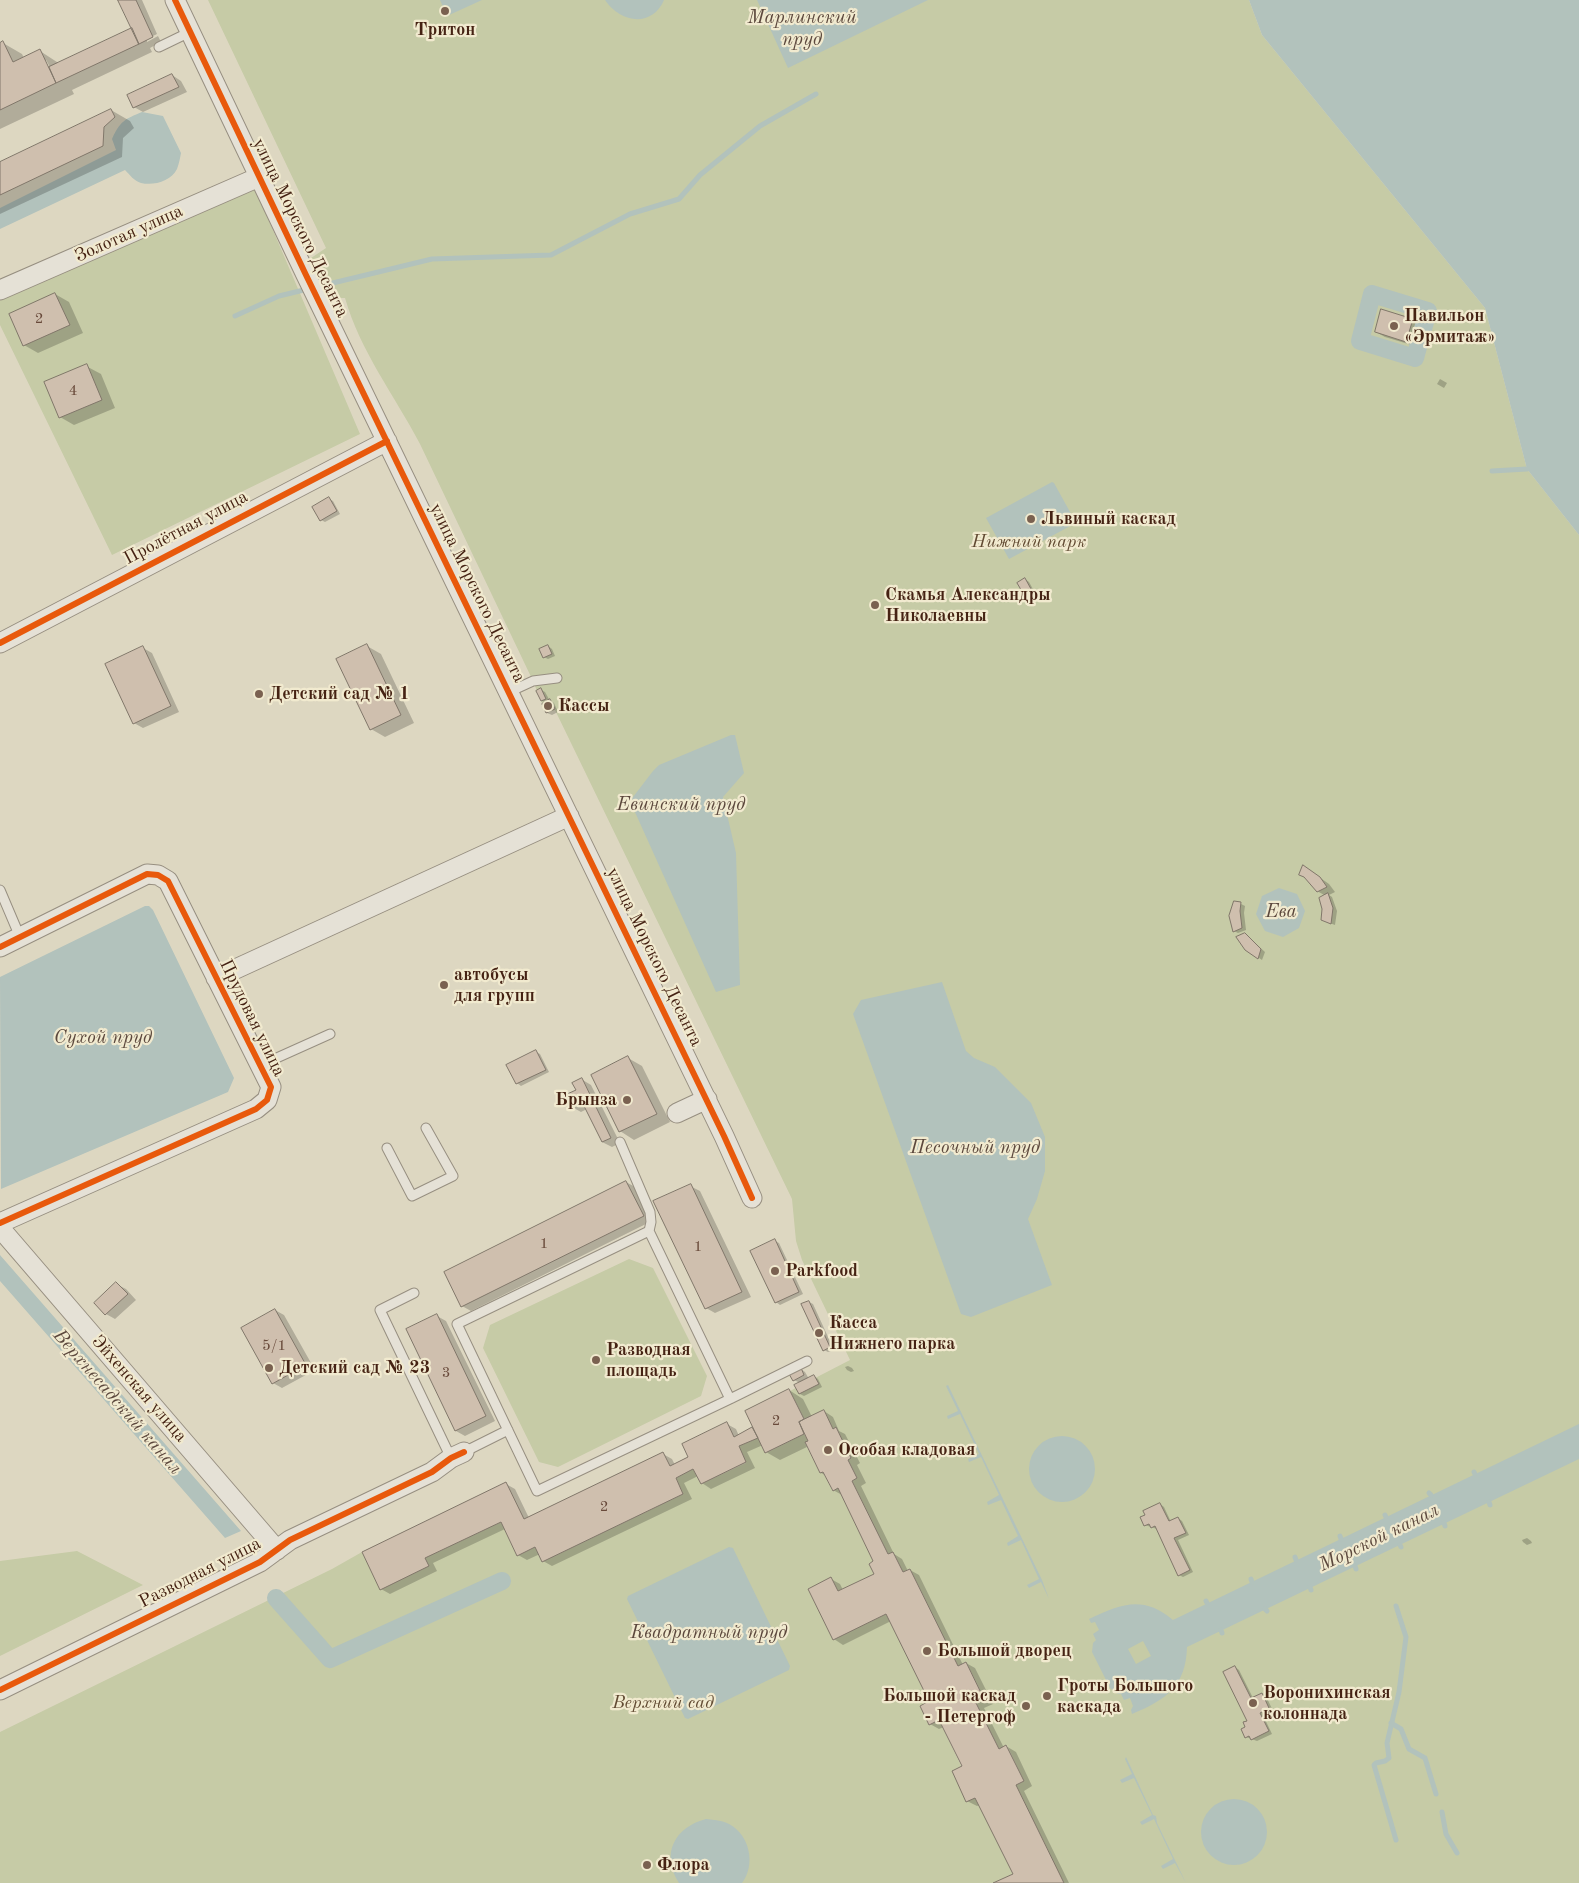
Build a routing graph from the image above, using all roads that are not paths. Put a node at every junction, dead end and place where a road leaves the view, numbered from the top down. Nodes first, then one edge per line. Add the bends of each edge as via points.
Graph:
1 (175, 0) edge
2 (190, 32) junction
3 (159, 47) dead end
4 (258, 177) junction
5 (0, 290) edge
6 (386, 441) junction
7 (0, 643) edge
8 (557, 678) dead end
9 (509, 692) junction
10 (568, 816) junction
11 (0, 890) edge
12 (20, 937) junction
13 (0, 947) edge
14 (216, 978) junction
15 (330, 1034) dead end
16 (261, 1065) junction
17 (707, 1099) junction
18 (677, 1113) dead end
19 (426, 1128) dead end
20 (620, 1142) dead end
21 (387, 1148) dead end
22 (752, 1198) dead end
23 (0, 1223) edge
24 (0, 1228) edge
25 (649, 1231) junction
26 (414, 1293) dead end
27 (807, 1361) dead end
28 (730, 1399) junction
29 (508, 1430) junction
30 (458, 1455) junction
31 (277, 1550) junction
32 (0, 1690) edge

1 - 2 street, улица Морского Десанта
2 - 3 lane
2 - 4 street, улица Морского Десанта
4 - 5 street, Золотая улица
4 - 6 street, улица Морского Десанта
6 - 7 street, Пролётная улица
6 - 9 street, улица Морского Десанта
8 - 9 lane via 533,681
9 - 10 street, улица Морского Десанта
10 - 14 street, Прудовая улица
10 - 17 street, улица Морского Десанта
11 - 12 lane
12 - 13 street, Прудовая улица
12 - 14 street, Прудовая улица via 147,874 158,875 168,881
14 - 16 street, Прудовая улица
15 - 16 lane
16 - 23 street, Прудовая улица via 271,1087 266,1100 256,1109
17 - 18 street
17 - 22 street, улица Морского Десанта
19 - 21 lane via 453,1176 412,1196
20 - 25 lane via 650,1212
24 - 31 street, Эйхенская улица
25 - 28 lane
25 - 29 lane via 457,1324
26 - 30 lane via 380,1310
27 - 28 lane
28 - 29 lane via 537,1492
29 - 30 lane
30 - 31 street, Разводная улица via 432,1472 290,1540
31 - 32 street, Разводная улица via 260,1562

